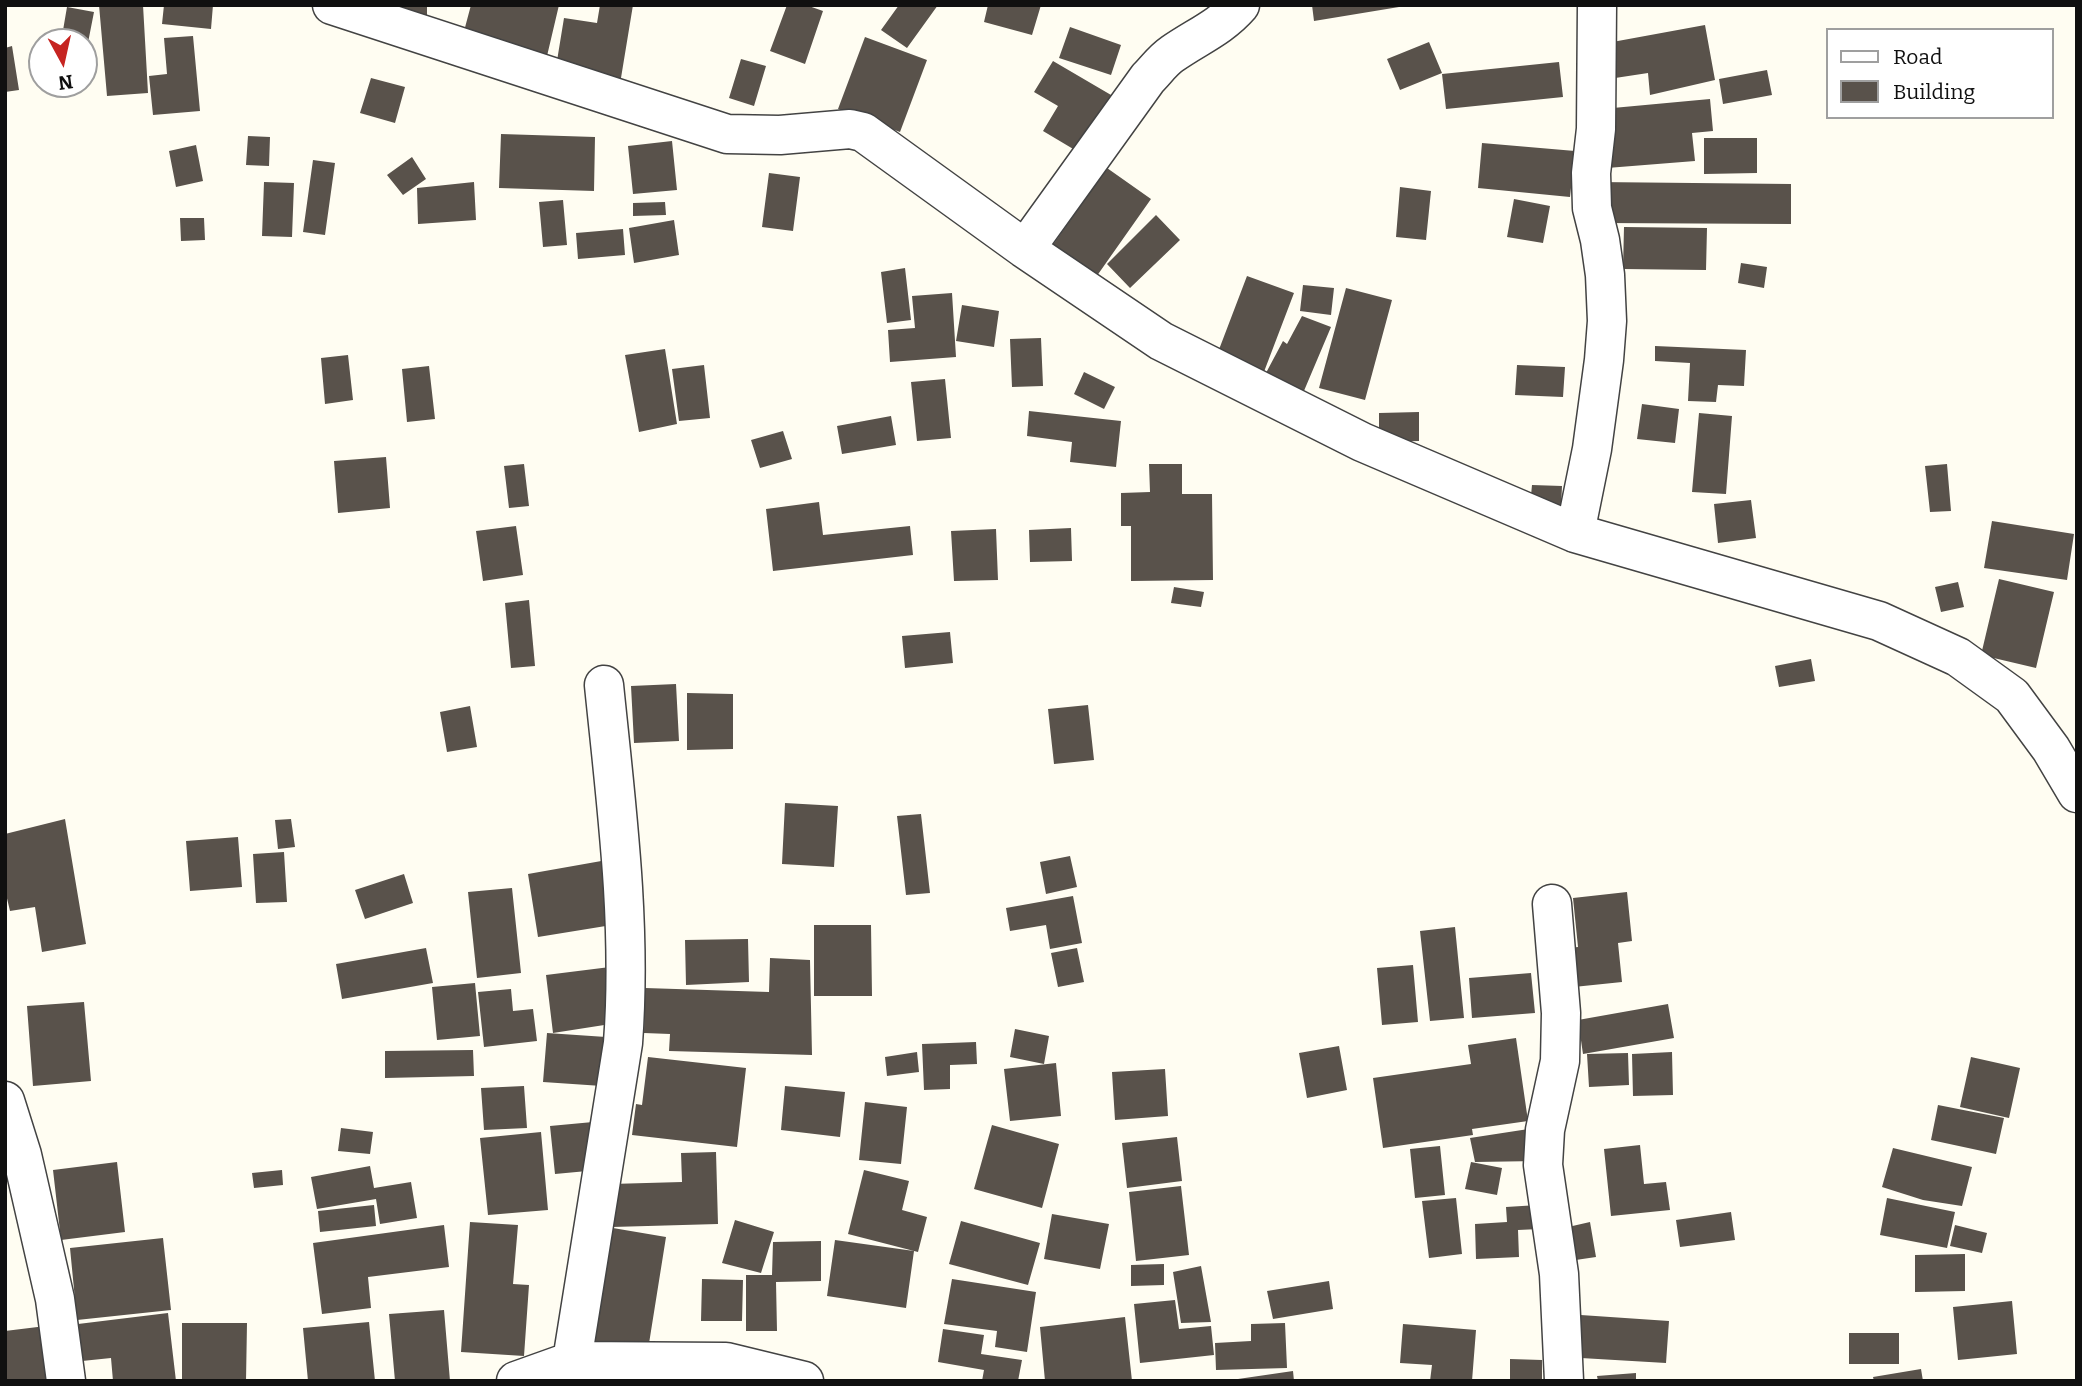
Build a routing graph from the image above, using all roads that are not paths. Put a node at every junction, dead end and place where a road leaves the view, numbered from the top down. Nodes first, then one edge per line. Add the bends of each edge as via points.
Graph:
1 (1240, 5) edge
2 (1597, 5) edge
3 (344, 7) edge
4 (1025, 250) junction
5 (1575, 533) junction
6 (604, 685) dead end
7 (2077, 793) edge
8 (1552, 904) dead end
9 (5, 1101) edge
10 (572, 1361) junction
11 (66, 1381) edge
12 (516, 1381) edge
13 (804, 1381) edge
14 (1564, 1381) edge

1 - 4 street via 1213,30 1169,56 1148,78
2 - 5 street via 1591,208 1605,275 1607,321 1592,449
3 - 4 street via 727,134 863,132
4 - 5 street via 1161,341 1362,442
5 - 7 street via 1879,621 1958,657 2012,696
6 - 10 street via 627,989 623,1042
8 - 14 street via 1560,1061 1545,1130 1543,1165 1559,1274
9 - 11 street via 55,1299
10 - 12 street
10 - 13 street via 726,1362

